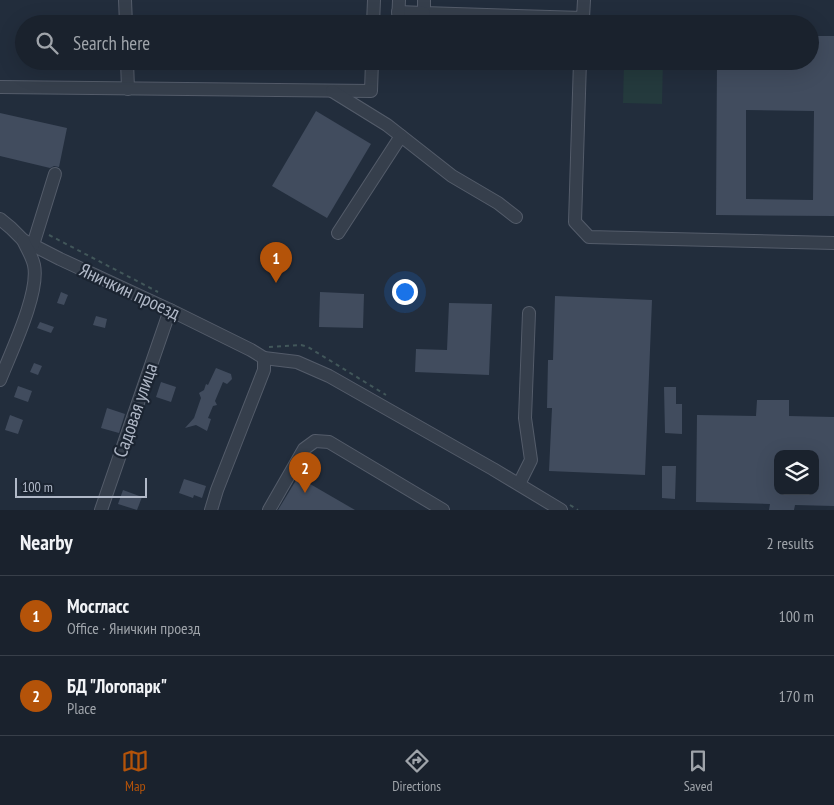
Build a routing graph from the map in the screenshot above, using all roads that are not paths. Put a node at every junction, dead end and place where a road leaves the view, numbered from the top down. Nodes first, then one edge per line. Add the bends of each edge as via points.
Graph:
1 (125, 0) edge
2 (374, 0) edge
3 (584, 0) edge
4 (398, 12) edge
5 (424, 12) edge
6 (126, 15) edge
7 (373, 15) edge
8 (504, 15) edge
9 (583, 15) edge
10 (127, 70) edge
11 (372, 70) edge
12 (580, 70) edge
13 (0, 88) edge
14 (128, 89) junction
15 (332, 91) junction
16 (401, 136) junction
17 (55, 174) dead end
18 (516, 217) dead end
19 (0, 219) edge
20 (338, 233) dead end
21 (28, 242) junction
22 (834, 243) edge
23 (170, 310) junction
24 (529, 313) dead end
25 (266, 353) junction
26 (0, 380) edge
27 (519, 484) junction
28 (101, 510) edge
29 (211, 510) edge
30 (269, 510) edge
31 (443, 510) edge
32 (561, 510) edge

1 - 6 street
2 - 7 street
3 - 9 street
4 - 5 street
5 - 8 street
10 - 14 street
11 - 15 street via 371,91
12 - 22 street via 575,222 589,237
13 - 14 street
14 - 15 street
15 - 16 street
16 - 18 street via 452,176
16 - 20 street
17 - 21 street
19 - 21 street, Яничкин проезд
21 - 23 street, Яничкин проезд
21 - 26 street via 34,265 33,291
23 - 25 street, Яничкин проезд via 251,350
23 - 28 street, Садовая улица
24 - 27 street via 525,418 531,460
25 - 27 street via 329,376
25 - 29 street via 264,370
27 - 32 street
30 - 31 street via 304,449 315,441 329,442

